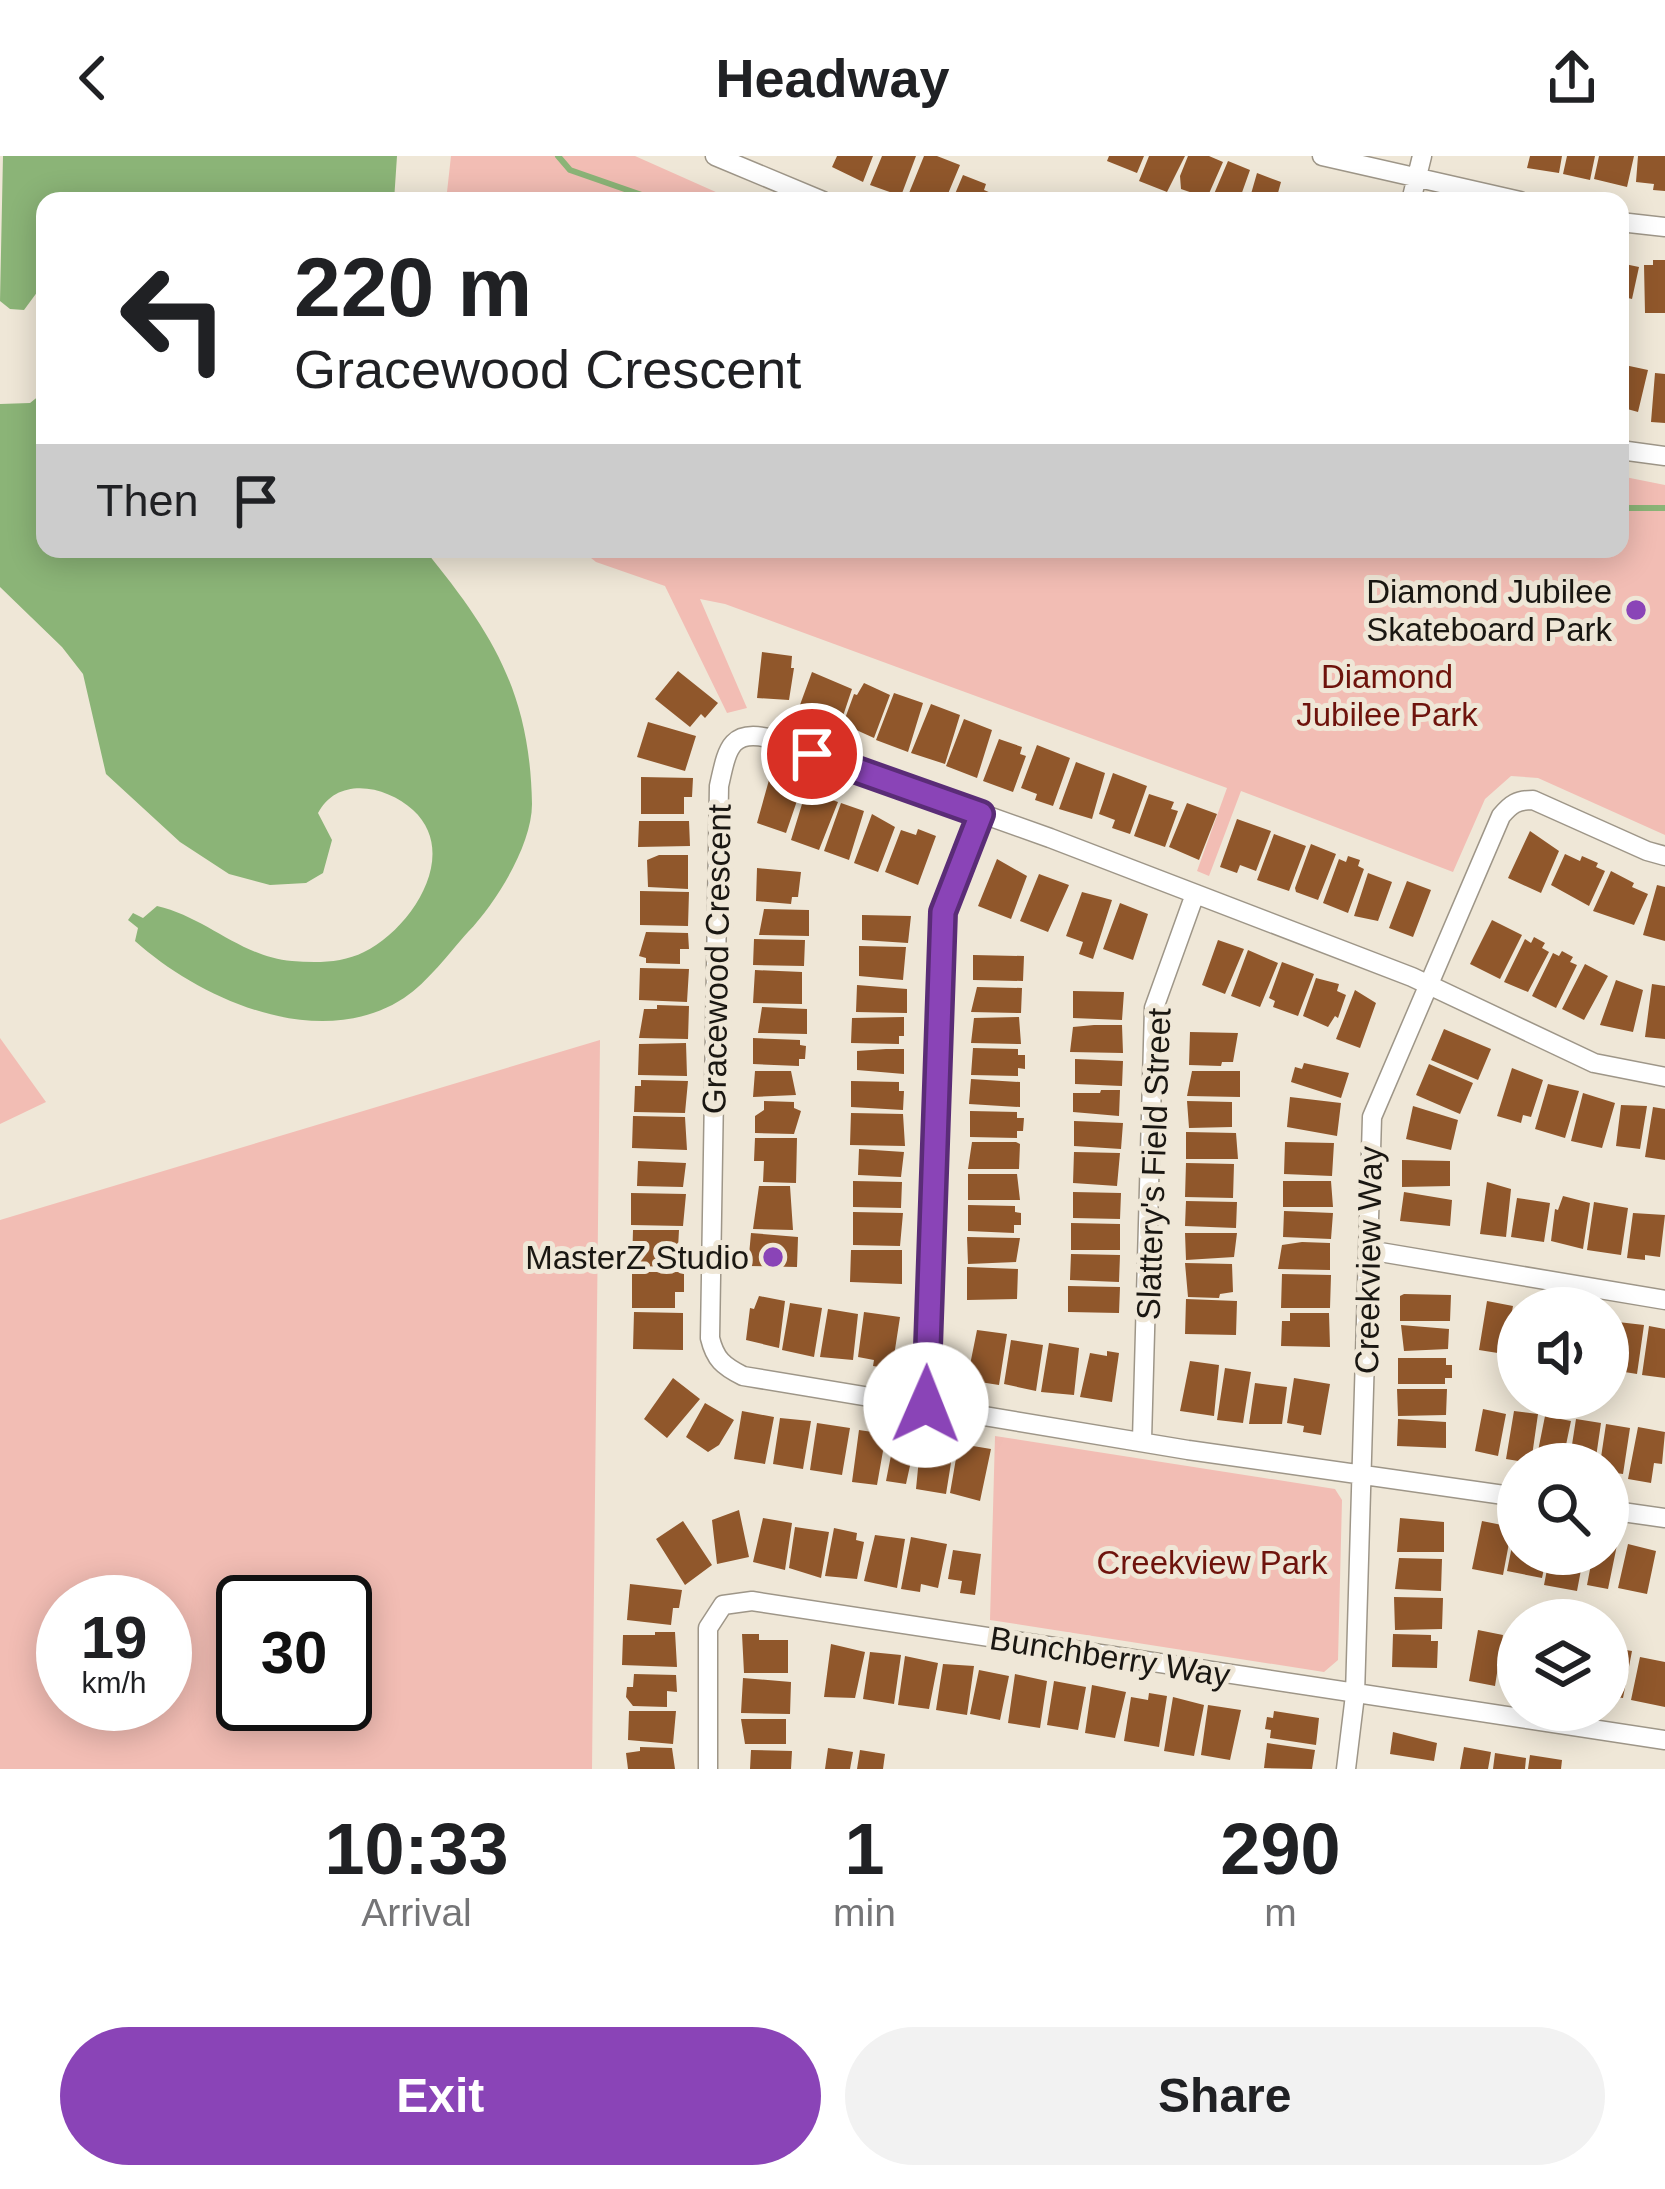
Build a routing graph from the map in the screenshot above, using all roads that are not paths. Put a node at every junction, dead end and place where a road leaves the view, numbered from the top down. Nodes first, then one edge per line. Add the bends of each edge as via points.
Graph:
1 (715, 156) edge
2 (1322, 156) edge
3 (1422, 156) edge
4 (1417, 179) junction
5 (802, 192) edge
6 (1413, 192) edge
7 (1478, 192) edge
8 (1629, 223) edge
9 (1665, 226) edge
10 (1629, 451) edge
11 (1665, 456) edge
12 (981, 814) junction
13 (1665, 856) edge
14 (1195, 894) junction
15 (1427, 983) junction
16 (1665, 1076) edge
17 (1368, 1250) junction
18 (1665, 1300) edge
19 (926, 1405) junction
20 (1142, 1440) junction
21 (1363, 1475) junction
22 (1497, 1494) edge
23 (1629, 1513) edge
24 (1665, 1518) edge
25 (1355, 1695) junction
26 (1665, 1740) edge
27 (708, 1769) edge
28 (1346, 1769) edge

1 - 5 street
2 - 4 street
3 - 4 street
4 - 6 street
4 - 7 street
8 - 9 street
10 - 11 street
12 - 14 street, Gracewood Crescent
12 - 19 street via 943,912
12 - 19 street, Gracewood Crescent via 758,735 734,740 719,786 714,1355 743,1376
13 - 15 street, Creekview Way via 1553,806 1520,800 1501,816
14 - 15 street, Gracewood Crescent
14 - 20 street, Slattery's Field Street via 1154,1008
15 - 16 street, Gracewood Crescent via 1594,1064
15 - 17 street, Creekview Way via 1372,1117
17 - 18 street
17 - 21 street, Creekview Way
19 - 20 street, Gracewood Crescent
20 - 21 street, Gracewood Crescent
21 - 22 street, Gracewood Crescent
21 - 25 street, Creekview Way
23 - 24 street
25 - 26 street, Bunchberry Way
25 - 27 street, Bunchberry Way via 734,1601 708,1628
25 - 28 street, Creekview Way

